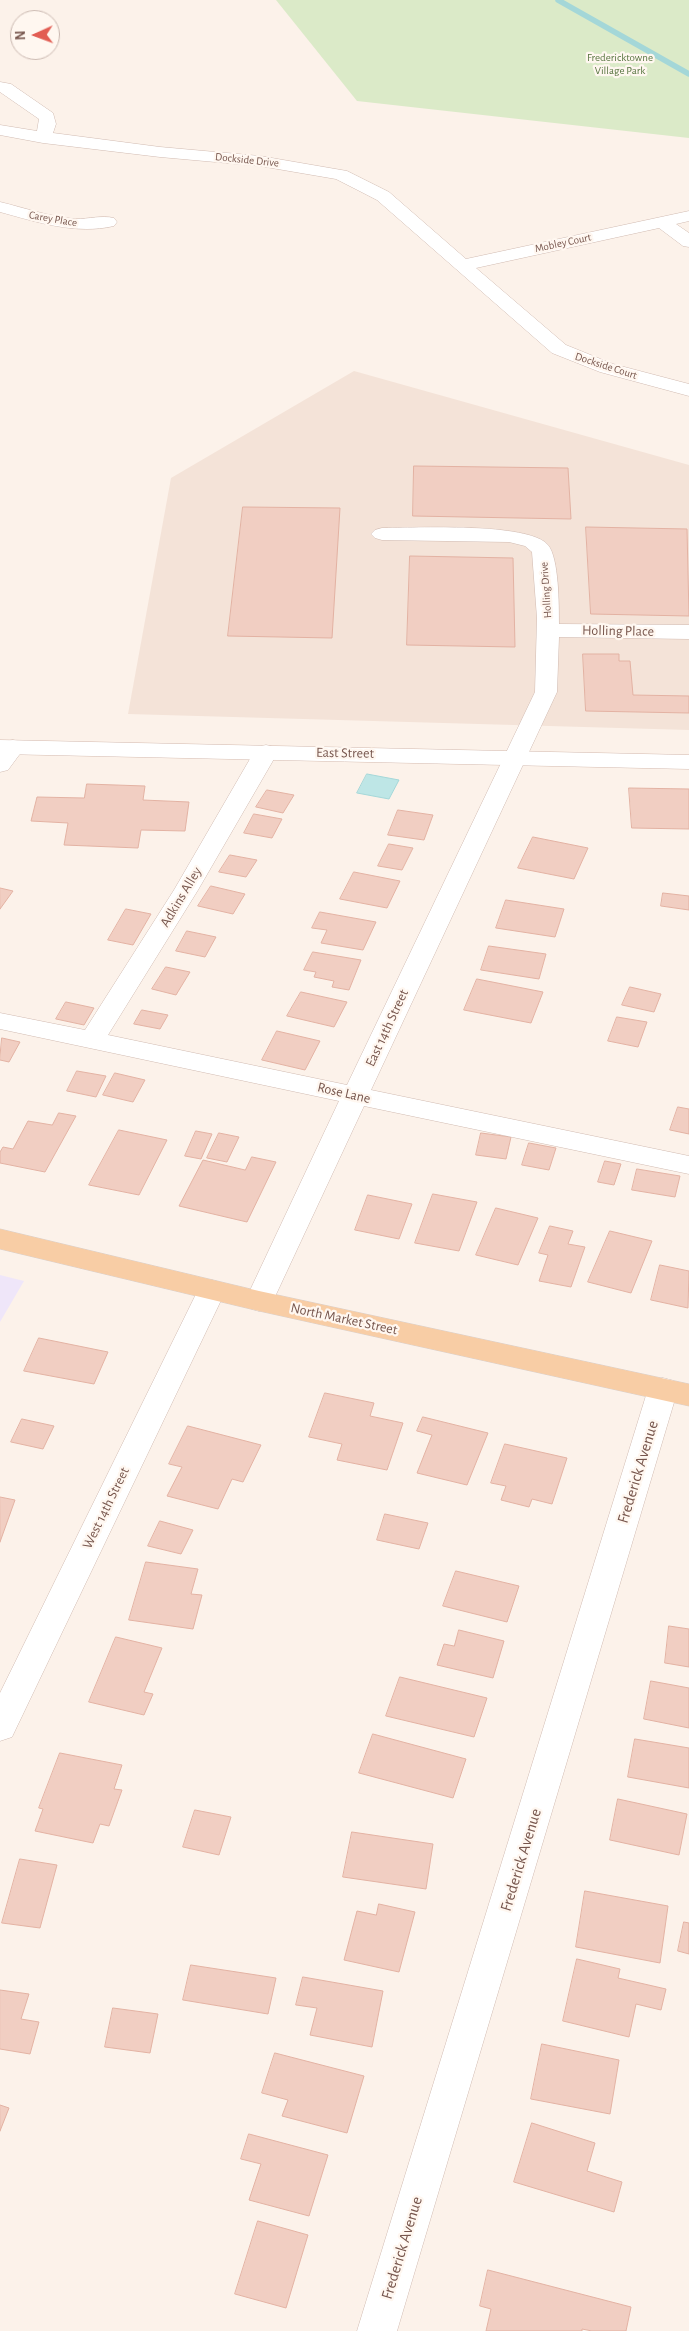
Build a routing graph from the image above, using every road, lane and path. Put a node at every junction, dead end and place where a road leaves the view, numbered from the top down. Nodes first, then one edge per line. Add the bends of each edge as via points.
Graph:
1 (0, 87) edge
2 (0, 130) edge
3 (43, 138) junction
4 (0, 207) edge
5 (689, 216) edge
6 (108, 222) dead end
7 (662, 222) junction
8 (689, 242) edge
9 (463, 265) junction
10 (689, 390) edge
11 (382, 534) dead end
12 (548, 630) junction
13 (689, 632) edge
14 (266, 752) junction
15 (4, 753) edge
16 (518, 757) junction
17 (689, 762) edge
18 (0, 1021) edge
19 (92, 1040) junction
20 (356, 1096) junction
21 (689, 1165) edge
22 (0, 1240) edge
23 (212, 1290) junction
24 (259, 1300) junction
25 (676, 1392) edge
26 (0, 1727) edge
27 (377, 2331) edge

1 - 3 street via 5,87 46,117 48,124
2 - 3 street, Dockside Drive
3 - 9 street, Dockside Drive via 260,161 341,175 383,196
4 - 6 street, Carey Place via 76,224
5 - 7 street, Mobley Court
7 - 8 street
7 - 9 street, Mobley Court
9 - 10 street, Dockside Court via 559,349 581,360
11 - 12 street, Holling Drive via 509,536 532,542 544,555
12 - 13 street, Holling Place
12 - 16 street, Holling Drive via 546,692
14 - 15 street, East Street
14 - 16 street, East Street
14 - 19 street, Adkins Alley via 186,890
16 - 17 street, East Street
16 - 20 street, East 14th Street
18 - 19 street, Rose Lane
19 - 20 street, Rose Lane
20 - 21 street, Rose Lane
20 - 24 street, East 14th Street
22 - 23 main road, North Market Street
23 - 24 main road, North Market Street
23 - 26 street, West 14th Street
24 - 25 main road, North Market Street
25 - 27 street, Frederick Avenue

